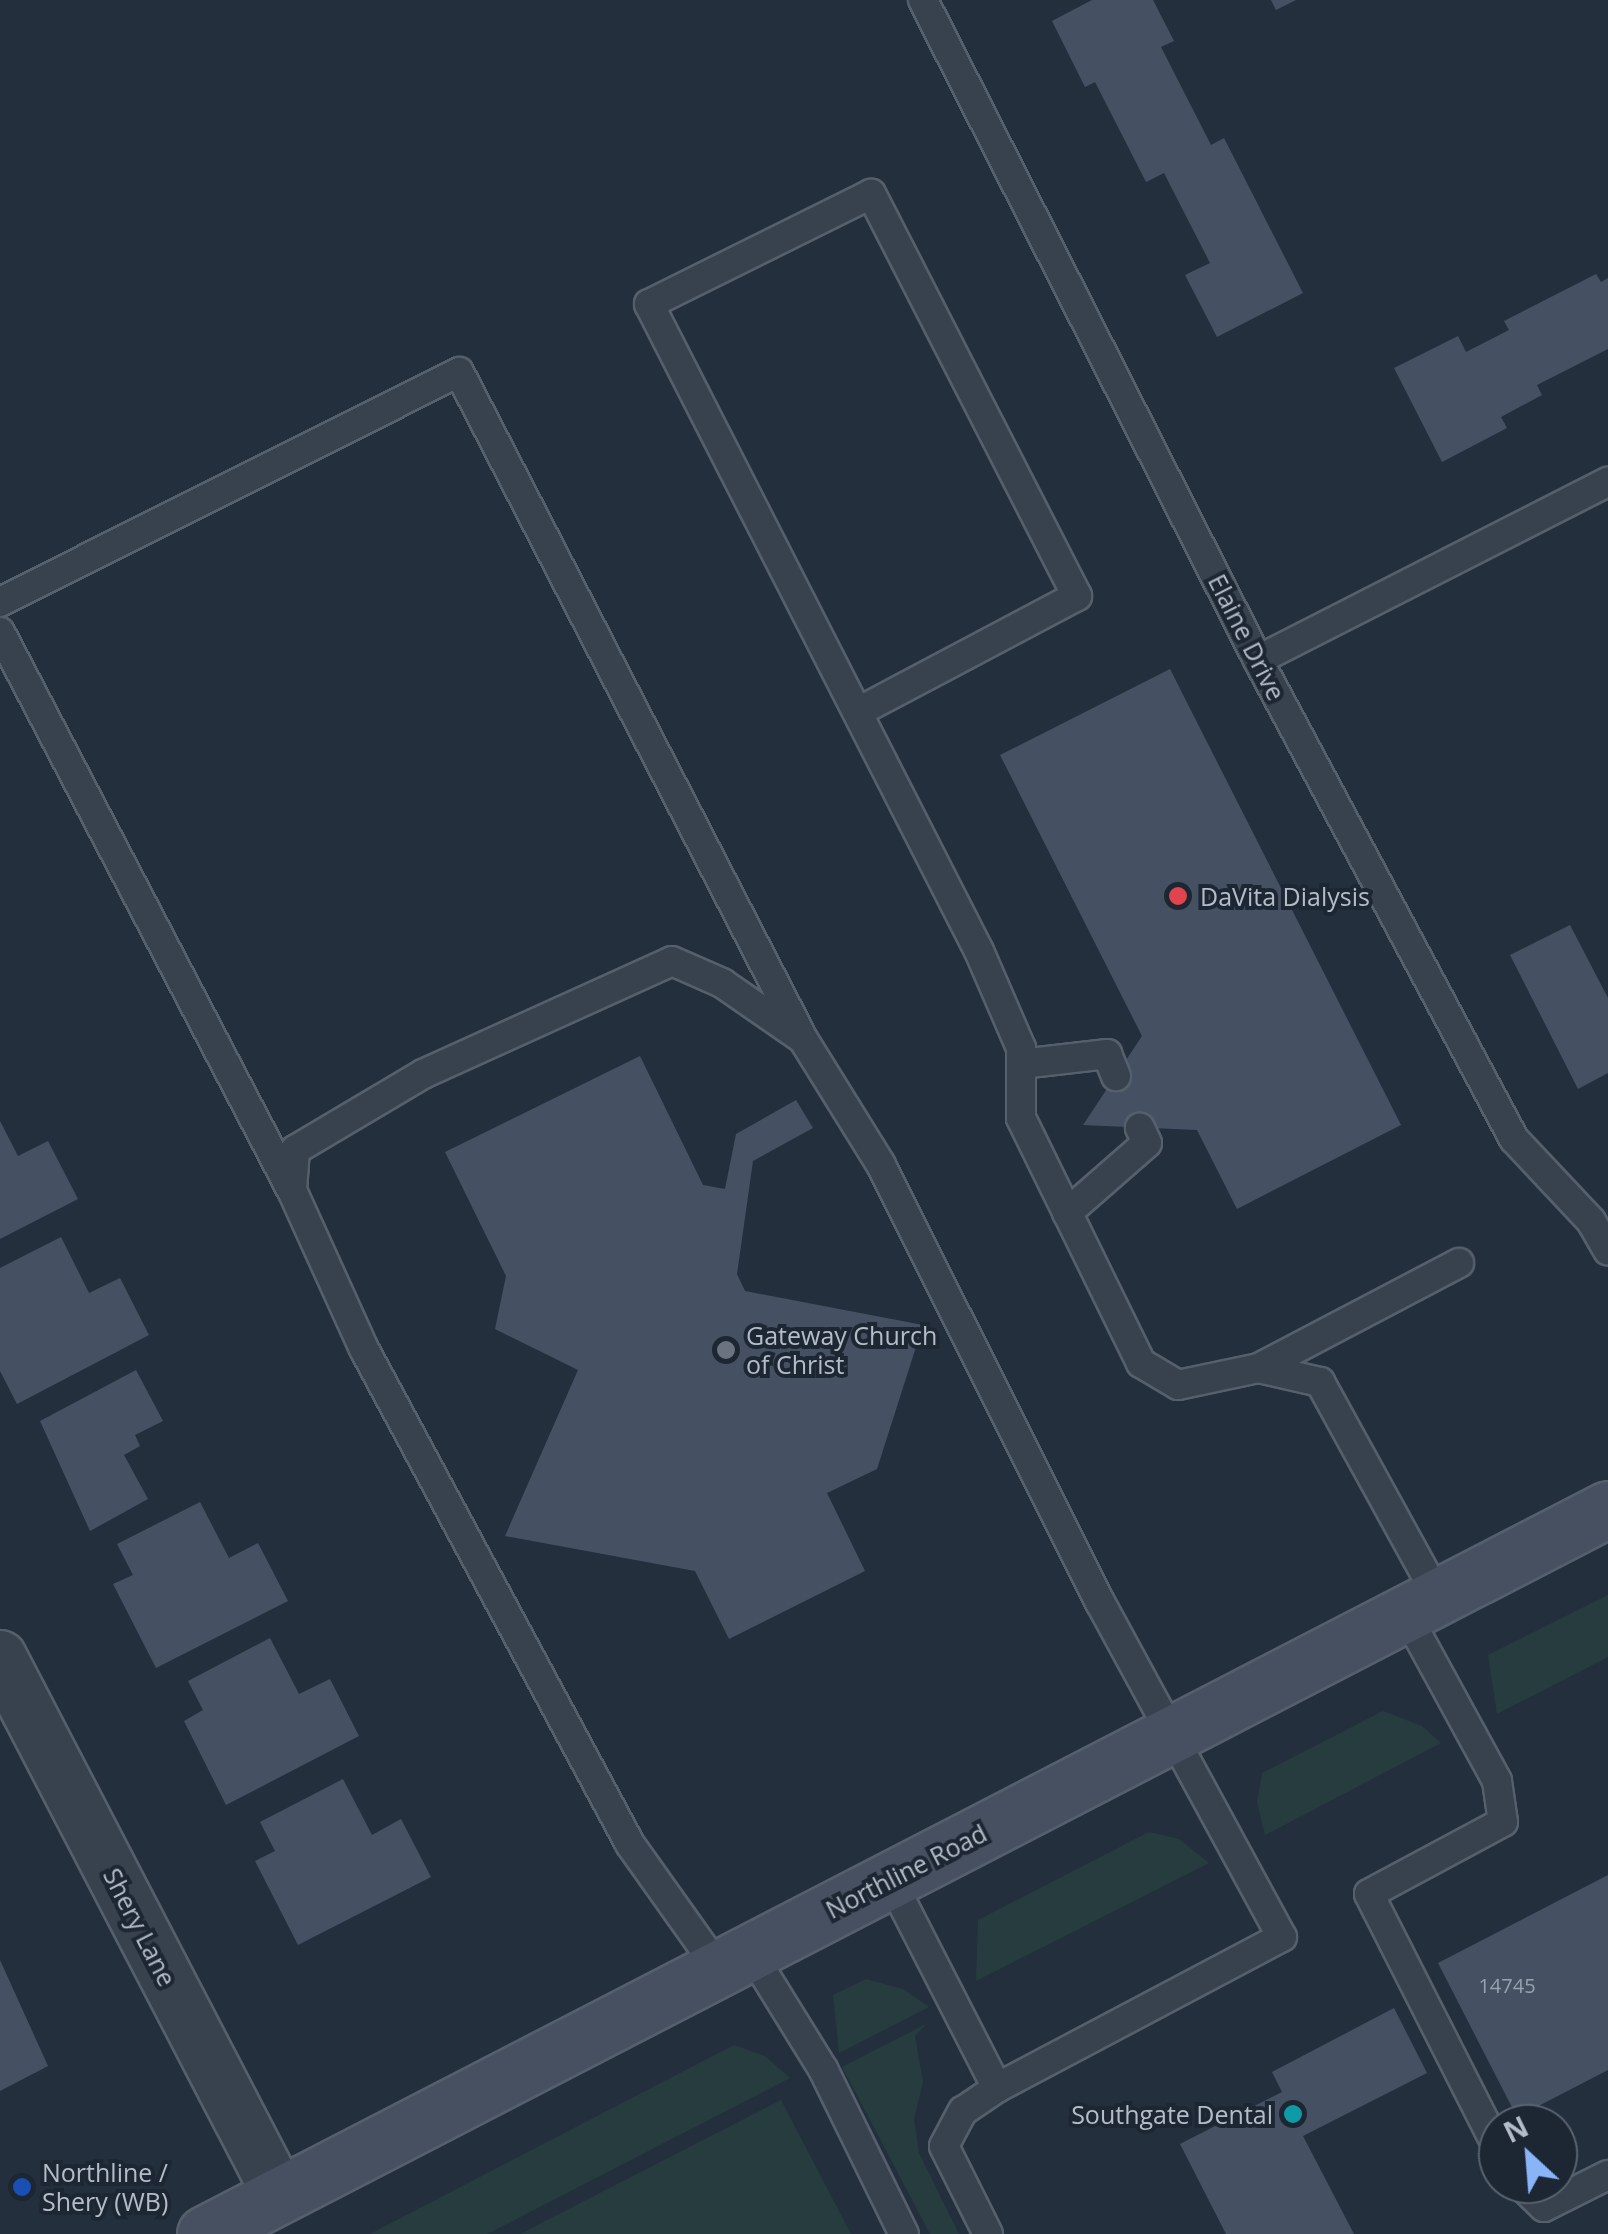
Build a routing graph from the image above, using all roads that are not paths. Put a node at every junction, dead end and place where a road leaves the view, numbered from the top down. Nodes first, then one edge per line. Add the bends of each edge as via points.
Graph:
1 (923, 0) edge
2 (1608, 482) edge
3 (0, 602) edge
4 (0, 632) edge
5 (1258, 660) junction
6 (858, 712) junction
7 (804, 1038) junction
8 (1021, 1064) junction
9 (1116, 1076) dead end
10 (1140, 1128) dead end
11 (292, 1190) junction
12 (1067, 1212) junction
13 (1608, 1250) edge
14 (1459, 1262) dead end
15 (1259, 1368) junction
16 (1608, 1509) edge
17 (1422, 1605) junction
18 (0, 1657) edge
19 (1175, 1733) junction
20 (890, 1879) junction
21 (734, 1960) junction
22 (997, 2088) junction
23 (1478, 2109) edge
24 (1608, 2176) edge
25 (1578, 2191) edge
26 (280, 2196) junction
27 (206, 2234) edge
28 (904, 2234) edge
29 (988, 2234) edge

1 - 5 lane, Elaine Drive
2 - 5 lane
3 - 7 lane via 459,372
4 - 11 lane
5 - 13 lane, Elaine Drive via 1514,1139 1592,1221
6 - 6 lane via 649,304 872,194 1078,596
6 - 8 lane via 979,951 1022,1048
7 - 11 lane via 722,983 672,961 423,1074 295,1150
7 - 19 lane via 882,1165 1100,1602
8 - 9 lane via 1107,1054
8 - 12 lane via 1021,1118
10 - 12 lane via 1147,1142
11 - 21 lane via 364,1349 630,1844
12 - 15 lane via 1141,1363 1178,1385
14 - 15 lane
15 - 17 lane via 1320,1382
16 - 17 main road, Northline Road
17 - 19 main road, Northline Road
17 - 23 lane via 1496,1781 1502,1822 1369,1894
18 - 26 street, Shery Lane
19 - 20 main road, Northline Road
19 - 22 lane via 1282,1937
20 - 21 main road, Northline Road
20 - 22 lane
21 - 26 main road, Northline Road
21 - 28 lane via 822,2069
22 - 29 lane via 963,2112 944,2146
24 - 25 lane
26 - 27 main road, Northline Road

